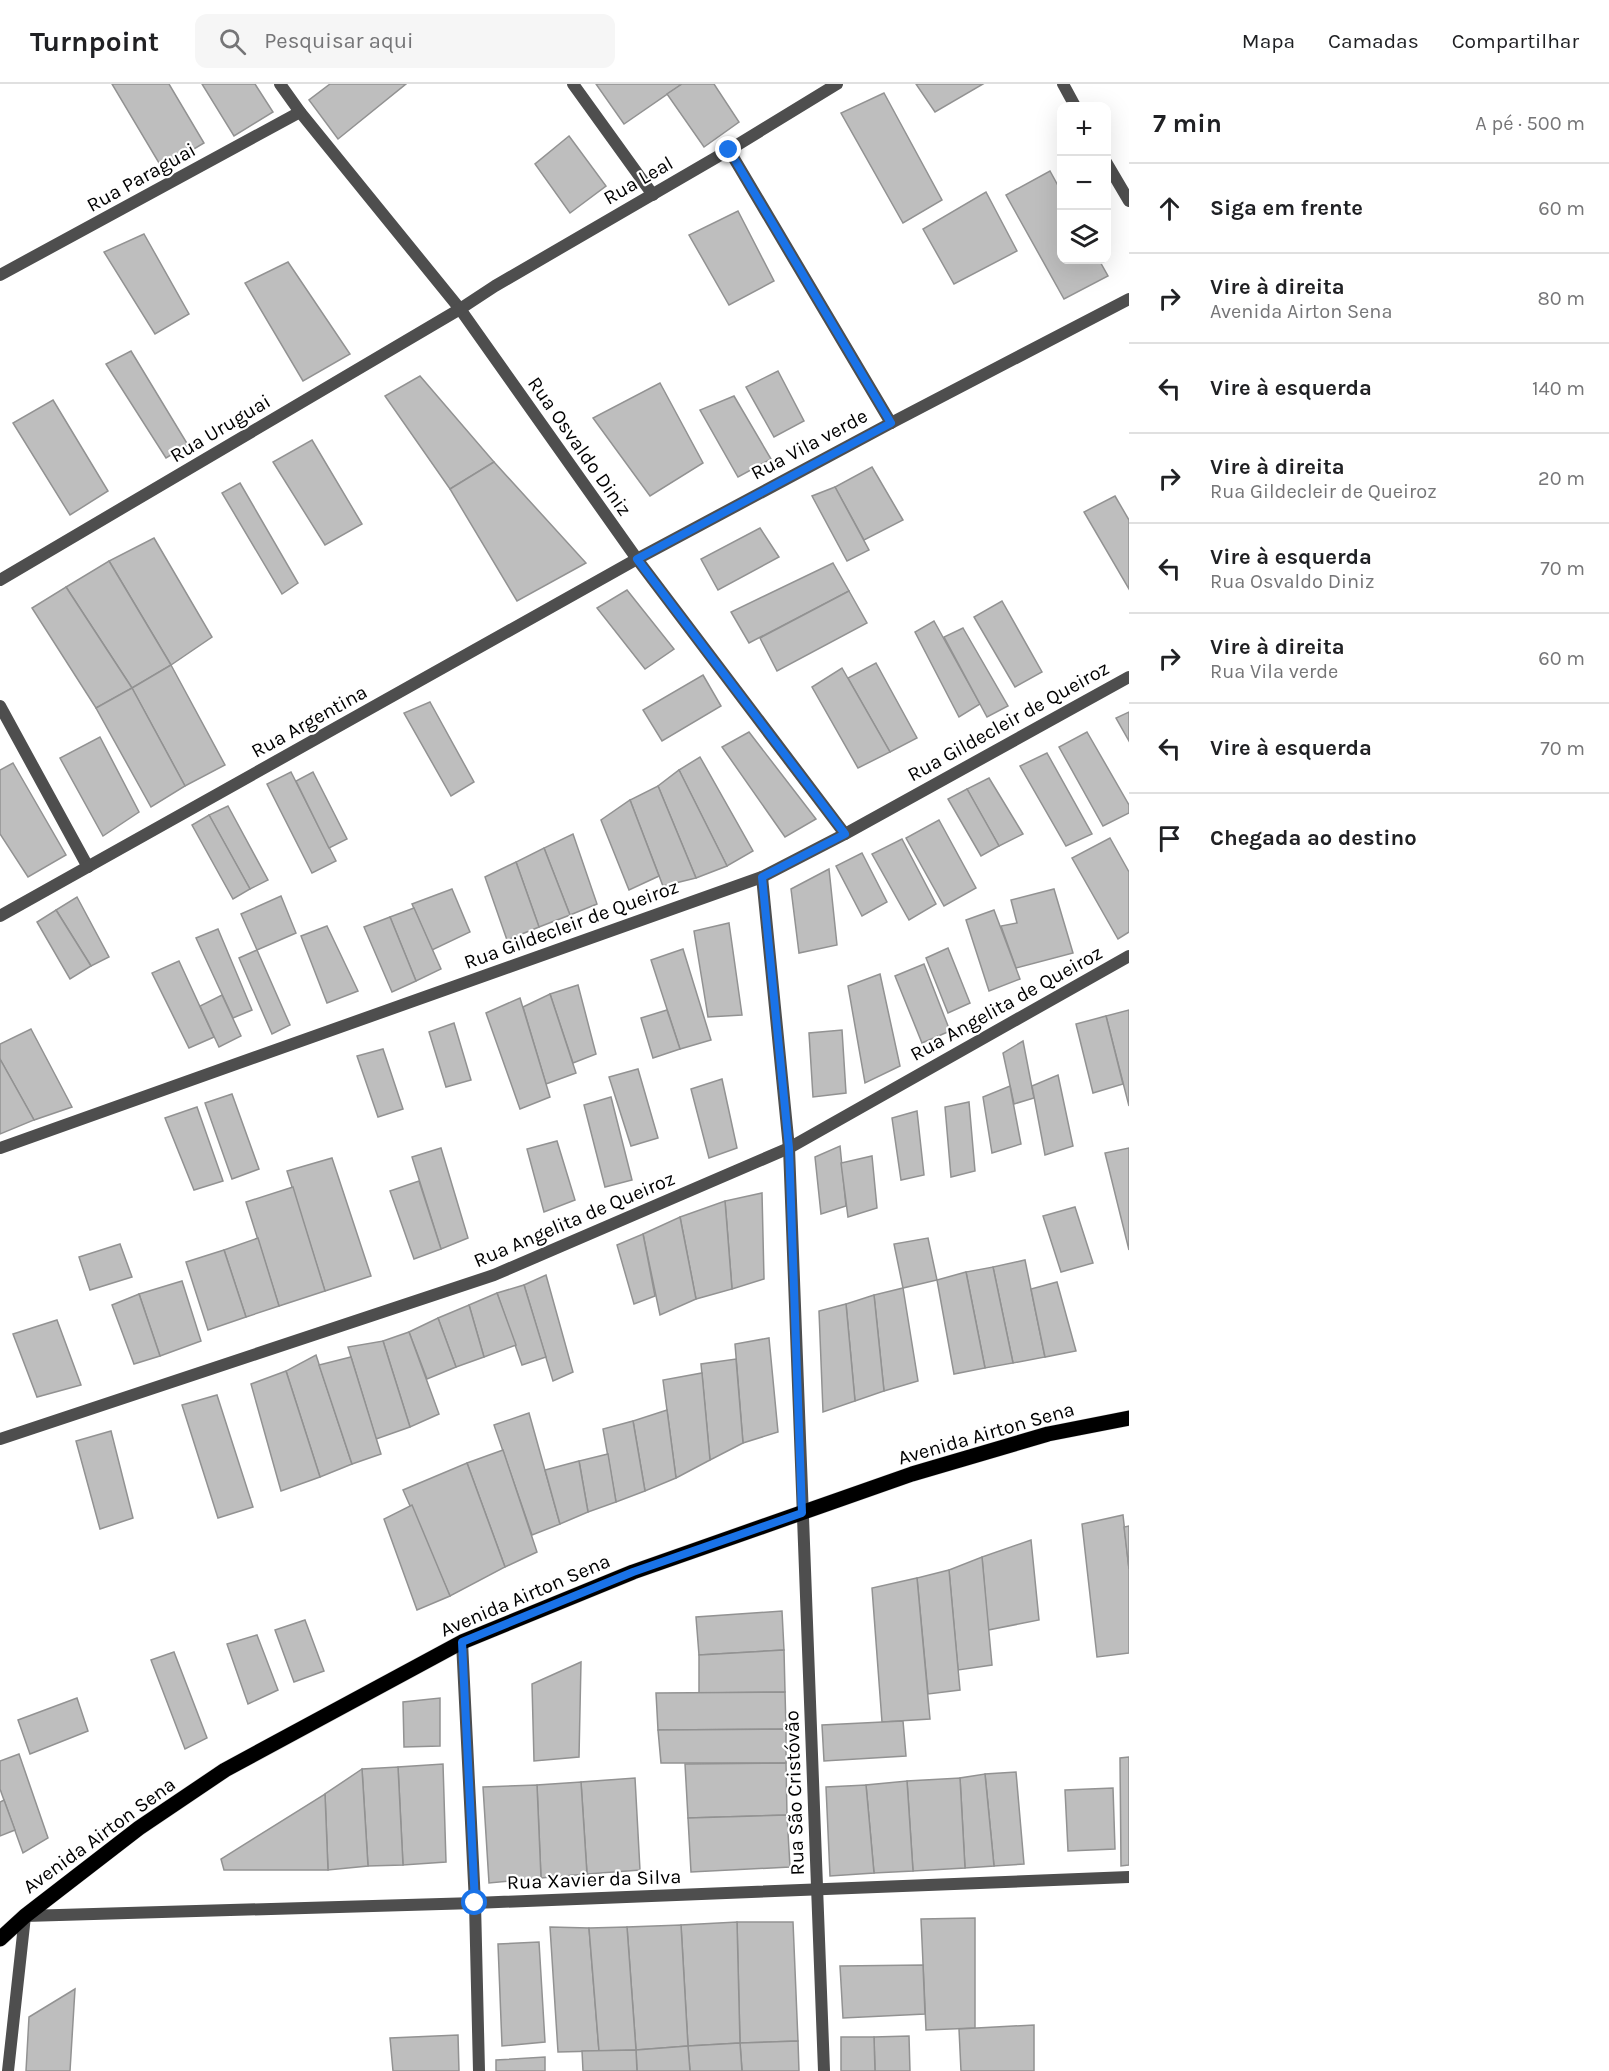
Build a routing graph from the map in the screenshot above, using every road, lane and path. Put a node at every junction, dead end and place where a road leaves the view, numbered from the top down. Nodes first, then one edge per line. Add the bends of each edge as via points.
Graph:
1 (280, 84) edge
2 (573, 84) edge
3 (837, 84) edge
4 (1062, 84) edge
5 (1073, 102) edge
6 (300, 112) junction
7 (729, 150) junction
8 (1111, 169) edge
9 (652, 195) junction
10 (1129, 201) edge
11 (0, 275) edge
12 (1129, 298) edge
13 (460, 309) junction
14 (891, 423) junction
15 (637, 559) junction
16 (0, 580) edge
17 (1129, 677) edge
18 (0, 706) edge
19 (845, 834) junction
20 (88, 867) junction
21 (762, 877) junction
22 (0, 916) edge
23 (1129, 956) edge
24 (0, 1148) edge
25 (789, 1148) junction
26 (1129, 1418) edge
27 (0, 1439) edge
28 (802, 1513) junction
29 (462, 1642) junction
30 (1129, 1877) edge
31 (818, 1889) junction
32 (475, 1903) junction
33 (25, 1917) junction
34 (0, 1939) edge
35 (8, 2071) edge
36 (479, 2071) edge
37 (824, 2071) edge

1 - 6 street, Rua Osvaldo Diniz
2 - 9 street
3 - 7 street, Rua Leal
4 - 5 street
6 - 11 street, Rua Paraguai
6 - 13 street, Rua Osvaldo Diniz
7 - 9 street, Rua Leal
7 - 14 street
8 - 10 street
9 - 13 street, Rua Leal
12 - 14 street, Rua Vila verde
13 - 15 street, Rua Osvaldo Diniz
13 - 16 street, Rua Uruguai
14 - 15 street, Rua Vila verde
15 - 19 street, Rua Osvaldo Diniz
15 - 20 street, Rua Argentina
17 - 19 street, Rua Gildecleir de Queiroz
18 - 20 street
19 - 21 street, Rua Gildecleir de Queiroz
20 - 22 street, Rua Argentina
21 - 24 street, Rua Gildecleir de Queiroz
21 - 25 street, Rua São Cristóvão
23 - 25 street, Rua Angelita de Queiroz
25 - 27 street, Rua Angelita de Queiroz via 494,1275
25 - 28 street, Rua São Cristóvão
26 - 28 main road, Avenida Airton Sena via 1048,1434 912,1474
28 - 29 main road, Avenida Airton Sena via 633,1572
28 - 31 street, Rua São Cristóvão
29 - 32 street
29 - 33 main road, Avenida Airton Sena via 225,1770 139,1828
30 - 31 street, Rua Xavier da Silva
31 - 32 street, Rua Xavier da Silva
31 - 37 street, Rua São Cristóvão
32 - 33 street, Rua Xavier da Silva
32 - 36 street
33 - 34 main road, Avenida Airton Sena
33 - 35 street

